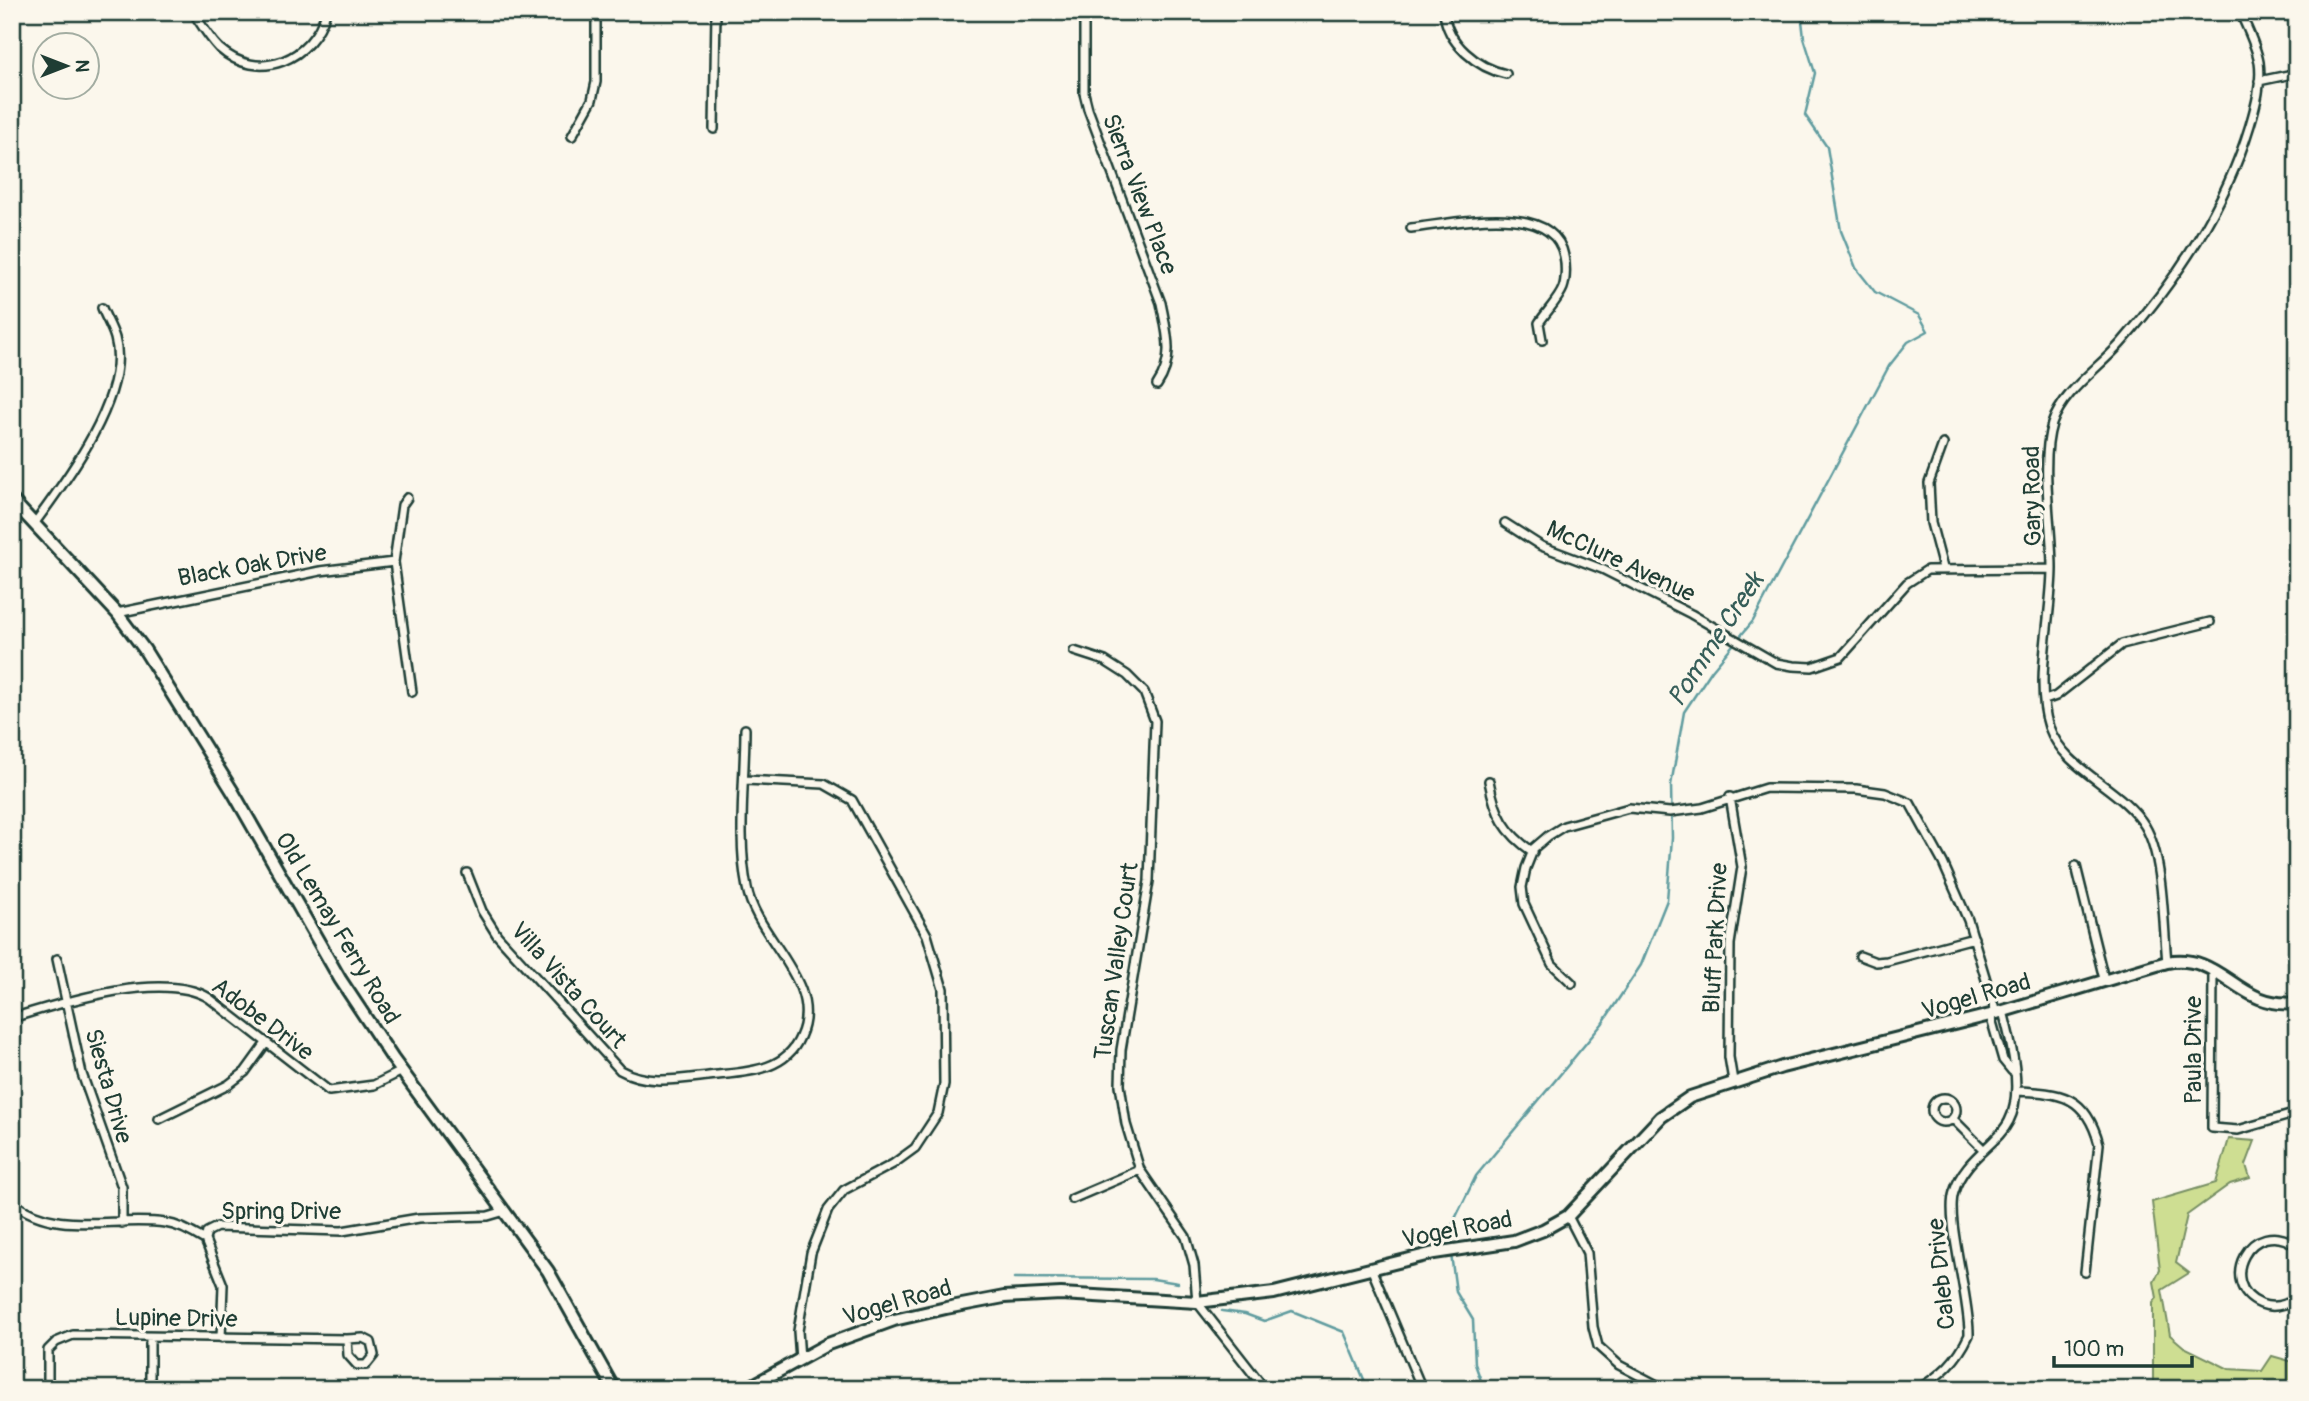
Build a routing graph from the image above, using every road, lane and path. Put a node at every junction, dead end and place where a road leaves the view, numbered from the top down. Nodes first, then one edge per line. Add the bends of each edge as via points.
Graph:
1 (193, 12) edge
2 (326, 12) edge
3 (596, 12) edge
4 (716, 12) edge
5 (1084, 12) edge
6 (1444, 12) edge
7 (2240, 12) edge
8 (2297, 73) edge
9 (1506, 74) dead end
10 (2259, 81) junction
11 (714, 129) dead end
12 (572, 136) dead end
13 (1411, 228) dead end
14 (102, 308) dead end
15 (1542, 340) dead end
16 (1157, 385) dead end
17 (1943, 444) dead end
18 (407, 498) dead end
19 (12, 500) edge
20 (1505, 523) dead end
21 (34, 524) junction
22 (394, 562) junction
23 (1943, 568) junction
24 (2052, 569) junction
25 (117, 613) junction
26 (2210, 622) dead end
27 (1074, 651) dead end
28 (412, 692) dead end
29 (2045, 700) junction
30 (745, 729) dead end
31 (745, 780) junction
32 (1489, 781) dead end
33 (1730, 797) junction
34 (1533, 852) junction
35 (2076, 866) dead end
36 (467, 873) dead end
37 (1974, 938) junction
38 (1860, 956) dead end
39 (57, 959) dead end
40 (2166, 962) junction
41 (2213, 969) junction
42 (2104, 979) junction
43 (1572, 983) dead end
44 (67, 1001) junction
45 (2297, 1003) edge
46 (1996, 1013) junction
47 (12, 1018) edge
48 (266, 1043) junction
49 (402, 1071) junction
50 (2012, 1072) junction
51 (1733, 1081) junction
52 (2017, 1091) junction
53 (2297, 1113) edge
54 (159, 1119) dead end
55 (1953, 1119) dead end
56 (1983, 1149) junction
57 (1140, 1170) junction
58 (1072, 1199) dead end
59 (12, 1202) edge
60 (505, 1211) junction
61 (1568, 1216) junction
62 (122, 1223) junction
63 (205, 1240) junction
64 (2297, 1246) edge
65 (1371, 1268) junction
66 (2085, 1272) dead end
67 (2297, 1298) edge
68 (1197, 1302) junction
69 (150, 1337) junction
70 (221, 1338) junction
71 (348, 1339) junction
72 (800, 1359) junction
73 (1659, 1386) dead end
74 (48, 1389) edge
75 (150, 1389) edge
76 (614, 1389) edge
77 (746, 1389) edge
78 (1265, 1389) edge
79 (1422, 1389) edge
80 (1918, 1389) edge

1 - 2 street via 219,47 235,59 256,64 279,63 299,55 321,30
3 - 12 street via 596,82 592,100
4 - 11 street
5 - 16 street, Sierra View Place via 1088,109 1161,303 1168,337 1168,369
6 - 9 street via 1458,43 1473,60 1486,70
7 - 10 street, Gary Road via 2259,62
8 - 10 street
10 - 24 street, Gary Road via 2243,147 2200,239 2173,279 2119,345 2075,389 2053,422 2048,446
13 - 15 street via 1515,218 1541,224 1561,242 1565,260 1563,288 1539,323
14 - 21 street via 116,339 115,379 77,461
17 - 23 street via 1928,483 1931,523
18 - 22 street via 402,505
19 - 21 street, Old Lemay Ferry Road
20 - 23 street, McClure Avenue via 1541,546 1602,569 1680,608 1776,663 1793,666 1812,667 1840,657 1907,583 1927,570
21 - 25 street, Old Lemay Ferry Road
22 - 25 street, Black Oak Drive via 320,571
22 - 28 street
23 - 24 street, McClure Avenue
24 - 29 street, Gary Road
25 - 49 street, Old Lemay Ferry Road via 183,710 340,979
26 - 29 street via 2122,644
27 - 57 street, Tuscan Valley Court via 1127,674 1144,692 1155,721 1149,881 1121,1050 1126,1124
29 - 40 street, Gary Road via 2057,741 2133,811 2152,840
30 - 31 street, Villa Vista Court
31 - 36 street, Villa Vista Court via 747,890 756,915 798,984 805,1007 798,1042 784,1058 764,1068 653,1080 620,1070 497,935
31 - 72 street via 824,784 852,800 922,925 943,989 944,1084 938,1113 915,1148 844,1190 828,1210 811,1253 798,1331
32 - 34 street via 1503,826
33 - 34 street via 1702,808 1670,812 1629,808 1564,826
33 - 37 street via 1766,788 1856,789 1910,803 1943,863
33 - 51 street, Bluff Park Drive via 1742,867 1730,944
34 - 43 street via 1522,887 1524,904 1552,964
35 - 42 street
37 - 38 street via 1887,961
37 - 46 street
39 - 44 street, Siesta Drive
40 - 41 street, Vogel Road via 2189,960
40 - 42 street, Vogel Road
41 - 45 street via 2257,1000
41 - 53 street, Paula Drive via 2212,1128 2238,1130
42 - 46 street, Vogel Road
44 - 47 street, Adobe Drive
44 - 48 street, Adobe Drive via 109,992 187,988 209,998
44 - 62 street, Siesta Drive via 82,1074 122,1187
46 - 50 street via 2003,1060
46 - 50 street via 2014,1056
46 - 51 street, Vogel Road
48 - 49 street, Adobe Drive via 329,1091 374,1085
48 - 54 street via 237,1079
49 - 60 street, Old Lemay Ferry Road
50 - 52 street
51 - 61 street, Vogel Road via 1671,1108
52 - 56 street, Caleb Drive via 2009,1122
52 - 66 street via 2058,1093 2094,1125 2099,1144
55 - 56 street
56 - 80 street, Caleb Drive via 1965,1169 1953,1194 1969,1335 1960,1356
57 - 58 street
57 - 68 street, Tuscan Valley Court via 1186,1237
59 - 62 street via 57,1222
60 - 63 street, Spring Drive via 488,1216 419,1218 342,1231 217,1227 207,1232
60 - 76 street, Old Lemay Ferry Road via 564,1297
61 - 65 street, Vogel Road via 1531,1236
61 - 73 street via 1587,1253 1598,1346 1619,1365
62 - 63 street via 166,1223
63 - 70 street, Spring Drive via 223,1285
64 - 67 street via 2280,1238 2260,1240 2245,1252 2239,1272 2243,1287 2257,1302 2280,1306
65 - 68 street, Vogel Road via 1274,1293
65 - 79 street
68 - 72 street, Vogel Road via 1061,1294 1004,1297 894,1320
68 - 78 street
69 - 70 street, Lupine Drive
69 - 74 street, Lupine Drive via 73,1335 55,1342 48,1350
69 - 75 street
70 - 71 street, Lupine Drive
71 - 71 street via 350,1360 361,1366 370,1362 374,1355 371,1342
72 - 77 street, Vogel Road

